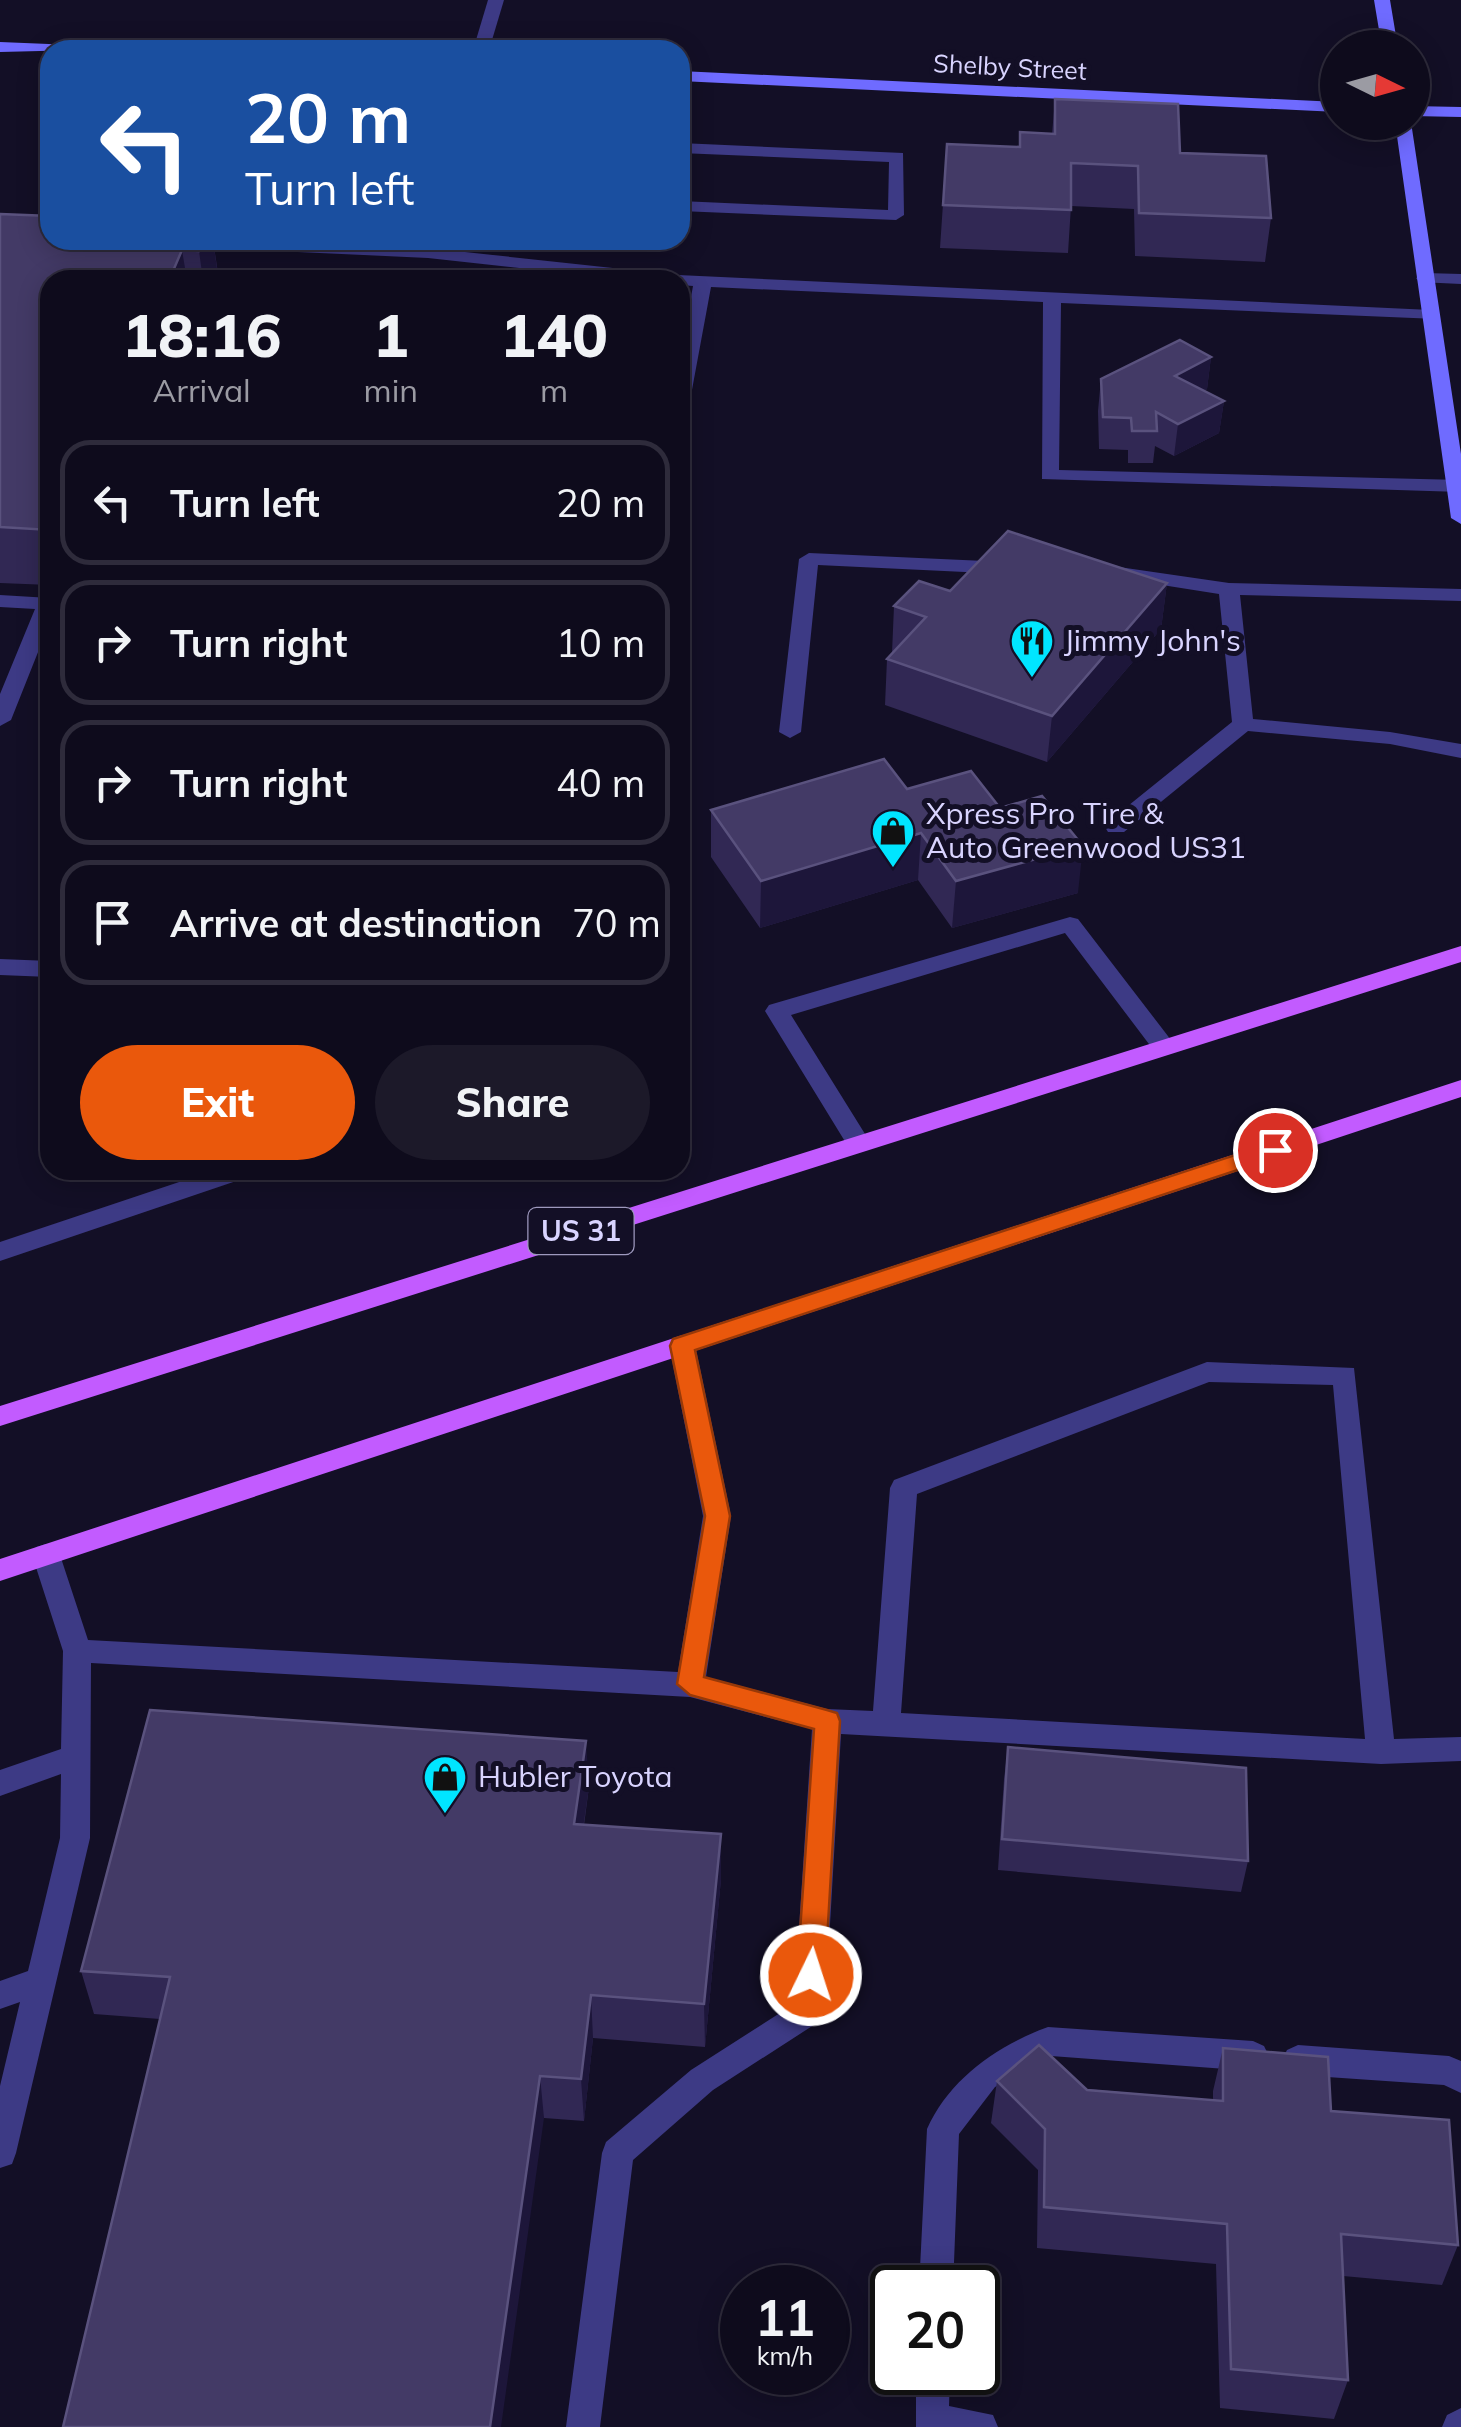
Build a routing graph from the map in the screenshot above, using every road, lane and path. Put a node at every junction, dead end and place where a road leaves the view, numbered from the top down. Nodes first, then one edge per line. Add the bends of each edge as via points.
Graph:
1 (496, 0) edge
2 (1382, 0) edge
3 (1387, 30) edge
4 (484, 40) edge
5 (0, 47) edge
6 (40, 49) edge
7 (690, 76) edge
8 (1320, 106) edge
9 (1430, 111) edge
10 (1461, 112) edge
11 (1405, 140) edge
12 (690, 148) edge
13 (690, 206) edge
14 (364, 250) edge
15 (585, 270) edge
16 (1425, 278) junction
17 (1461, 279) edge
18 (690, 280) edge
19 (703, 281) junction
20 (1052, 298) junction
21 (1430, 315) junction
22 (690, 352) edge
23 (1459, 486) edge
24 (1461, 518) edge
25 (1034, 569) edge
26 (1090, 571) edge
27 (1230, 589) junction
28 (1461, 595) edge
29 (0, 602) edge
30 (40, 604) edge
31 (40, 625) edge
32 (0, 720) edge
33 (1242, 724) junction
34 (790, 732) dead end
35 (1461, 751) edge
36 (1116, 827) dead end
37 (1461, 954) edge
38 (0, 967) edge
39 (40, 969) edge
40 (1163, 1046) junction
41 (1461, 1088) edge
42 (858, 1142) junction
43 (212, 1180) edge
44 (0, 1252) edge
45 (682, 1346) junction
46 (0, 1416) edge
47 (46, 1555) junction
48 (0, 1570) edge
49 (76, 1651) junction
50 (690, 1684) junction
51 (827, 1721) junction
52 (886, 1725) junction
53 (1461, 1749) edge
54 (1381, 1752) junction
55 (76, 1756) junction
56 (0, 1783) edge
57 (41, 1980) junction
58 (0, 1994) edge
59 (1461, 2078) edge
60 (0, 2153) edge
61 (937, 2265) edge
62 (932, 2395) edge
63 (583, 2427) edge
64 (981, 2427) edge

1 - 4 street
2 - 3 main road
5 - 6 main road
7 - 8 main road, Shelby Street
9 - 10 main road
11 - 16 main road
12 - 13 street via 897,158 896,215
14 - 15 street
16 - 17 street
16 - 21 main road
18 - 19 street
19 - 20 street
19 - 22 street
20 - 21 street
20 - 23 street via 1049,476
21 - 23 main road
23 - 24 main road
25 - 34 street via 809,559
26 - 27 street
27 - 28 street
27 - 33 street
29 - 30 street
31 - 32 street
33 - 35 street
33 - 36 street
37 - 40 main road, US 31
38 - 39 street
40 - 42 main road, US 31
40 - 42 street via 1070,924 777,1011
41 - 45 main road
42 - 46 main road, US 31
43 - 44 street
45 - 47 main road
45 - 50 street via 717,1516
47 - 48 main road
47 - 49 street
49 - 50 street
49 - 55 street
50 - 51 street
51 - 52 street
51 - 63 street via 809,2012 702,2080 618,2153
52 - 54 street
52 - 54 street via 904,1488 1207,1372 1344,1375
53 - 54 street
55 - 56 street
55 - 57 street via 75,1838
57 - 58 street
57 - 60 street
59 - 61 street via 1449,2071 1048,2041 984,2078 943,2129
62 - 64 street via 931,2421

